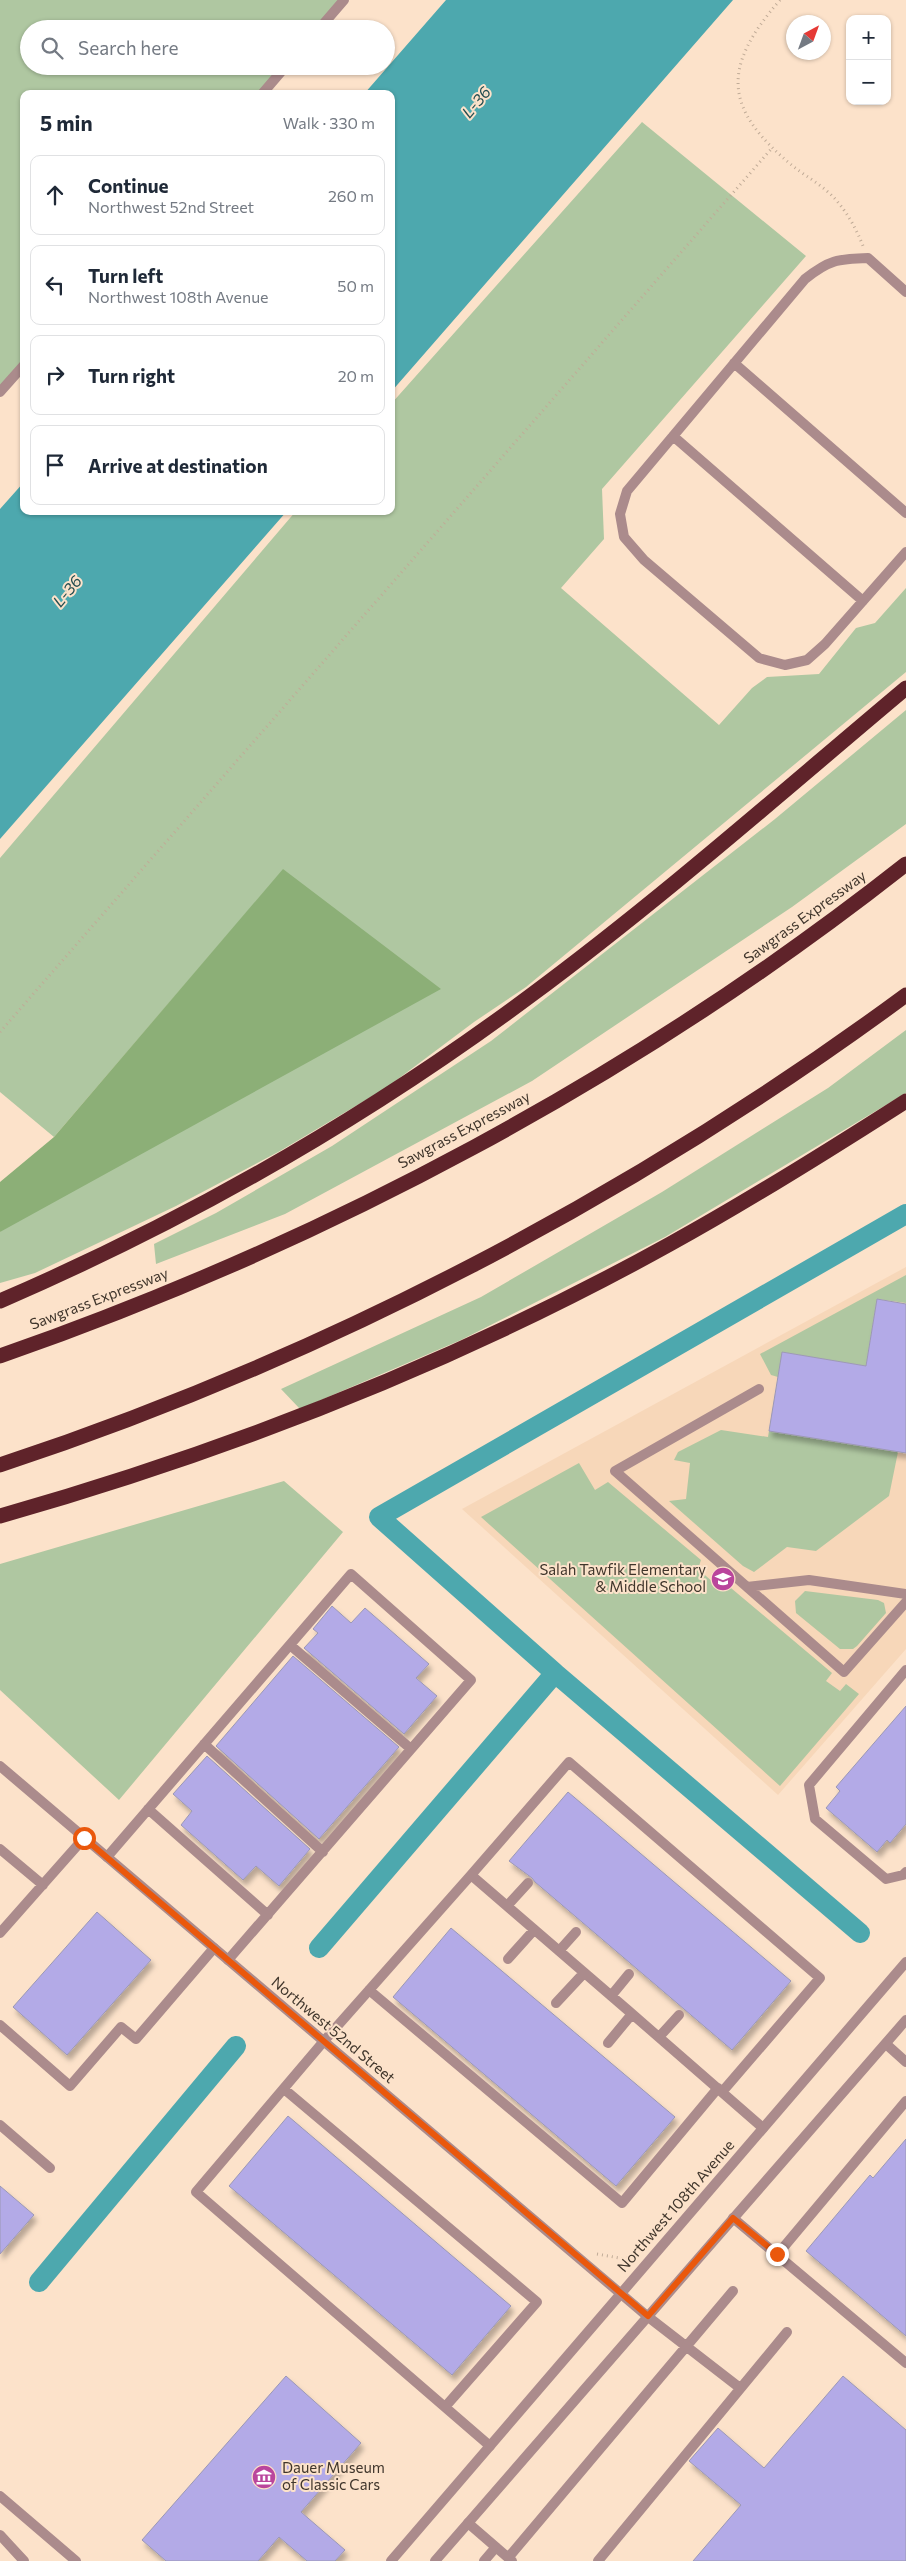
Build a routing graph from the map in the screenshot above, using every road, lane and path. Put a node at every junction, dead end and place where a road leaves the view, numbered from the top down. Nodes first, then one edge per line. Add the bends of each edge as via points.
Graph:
1 (344, 0) edge
2 (780, 0) edge
3 (327, 20) edge
4 (278, 75) edge
5 (265, 90) edge
6 (773, 147) junction
7 (868, 258) junction
8 (906, 292) edge
9 (734, 363) junction
10 (20, 370) edge
11 (0, 392) edge
12 (673, 436) junction
13 (906, 513) edge
14 (906, 552) edge
15 (863, 601) junction
16 (906, 688) edge
17 (906, 864) edge
18 (906, 995) edge
19 (0, 1032) edge
20 (906, 1101) edge
21 (0, 1301) edge
22 (0, 1356) edge
23 (759, 1389) dead end
24 (0, 1465) edge
25 (0, 1516) edge
26 (747, 1587) junction
27 (906, 1594) edge
28 (906, 1602) edge
29 (290, 1645) junction
30 (906, 1670) edge
31 (204, 1744) junction
32 (411, 1749) junction
33 (0, 1766) edge
34 (148, 1808) junction
35 (84, 1838) junction
36 (0, 1849) edge
37 (322, 1852) junction
38 (107, 1857) junction
39 (471, 1875) junction
40 (905, 1875) edge
41 (528, 1882) dead end
42 (42, 1885) junction
43 (508, 1906) junction
44 (268, 1914) junction
45 (534, 1930) junction
46 (576, 1932) dead end
47 (0, 1933) edge
48 (214, 1948) junction
49 (559, 1951) junction
50 (508, 1959) dead end
51 (228, 1960) junction
52 (906, 1962) edge
53 (584, 1973) junction
54 (630, 1974) dead end
55 (369, 1990) junction
56 (611, 1996) junction
57 (556, 2003) dead end
58 (632, 2014) junction
59 (679, 2015) dead end
60 (906, 2020) edge
61 (0, 2025) edge
62 (659, 2037) junction
63 (324, 2041) junction
64 (608, 2043) dead end
65 (886, 2044) junction
66 (906, 2062) edge
67 (284, 2089) junction
68 (720, 2090) junction
69 (906, 2101) edge
70 (0, 2125) edge
71 (764, 2128) junction
72 (50, 2168) dead end
73 (733, 2218) junction
74 (777, 2254) junction
75 (733, 2291) dead end
76 (620, 2294) junction
77 (648, 2316) junction
78 (787, 2332) dead end
79 (686, 2346) junction
80 (906, 2363) edge
81 (740, 2388) junction
82 (445, 2407) junction
83 (490, 2446) junction
84 (0, 2496) edge
85 (468, 2523) junction
86 (0, 2535) edge
87 (496, 2547) junction
88 (510, 2559) edge
89 (24, 2561) edge
90 (76, 2561) edge
91 (391, 2561) edge
92 (435, 2561) edge
93 (484, 2561) edge
94 (598, 2561) edge

1 - 3 street
2 - 6 path via 755,29 740,62 737,78 738,96 746,114
4 - 5 street
6 - 7 path via 834,198 853,222
6 - 19 path
7 - 8 street
7 - 9 street via 823,264 805,279
9 - 12 street
9 - 13 street
10 - 11 street
12 - 15 street
12 - 15 street via 627,491 620,514 624,537 644,560 759,658 785,665 807,660
14 - 15 street
16 - 21 highway via 594,947 458,1048 354,1116 239,1184 112,1250
17 - 22 highway, Sawgrass Expressway via 846,911 746,981 676,1027 500,1132 224,1268
18 - 24 highway via 774,1088 598,1197 507,1247 319,1340 225,1381
20 - 25 highway via 669,1245 452,1352 229,1443
23 - 26 street via 615,1471
26 - 27 street via 809,1580
26 - 28 street via 844,1672
29 - 31 street
29 - 32 street
29 - 32 street via 351,1574 472,1680
30 - 40 street via 809,1785 814,1819 886,1879
31 - 34 street
31 - 37 street
32 - 37 street
33 - 35 street, Northwest 52nd Street
34 - 38 street
34 - 44 street
35 - 38 street, Northwest 52nd Street
35 - 42 street
36 - 42 street
37 - 44 street
38 - 48 street, Northwest 52nd Street
39 - 43 street
39 - 55 street
39 - 68 street via 569,1762 820,1978
41 - 43 street
42 - 47 street
43 - 45 street
44 - 51 street
45 - 49 street
45 - 50 street
46 - 49 street
48 - 51 street, Northwest 52nd Street
48 - 61 street via 136,2040 121,2027 70,2086
49 - 53 street
51 - 63 street, Northwest 52nd Street
52 - 71 street, Northwest 108th Avenue
53 - 56 street
53 - 57 street
54 - 56 street
55 - 63 street
55 - 68 street via 622,2203
56 - 58 street
58 - 62 street
58 - 64 street
59 - 62 street
60 - 65 street
62 - 68 street
63 - 67 street
63 - 76 street, Northwest 52nd Street
65 - 66 street
65 - 73 street
67 - 82 street via 196,2192
67 - 82 street via 536,2302
68 - 71 street
69 - 74 street
70 - 72 street
71 - 76 street, Northwest 108th Avenue
73 - 74 street
73 - 77 street
74 - 80 street
75 - 79 street
76 - 77 street, Northwest 52nd Street
76 - 83 street, Northwest 108th Avenue
77 - 79 street, Northwest 52nd Street
77 - 85 street
78 - 81 street
79 - 81 street, Northwest 52nd Street
79 - 88 street
81 - 94 street
82 - 83 street
83 - 91 street, Northwest 108th Avenue
84 - 90 street
85 - 87 street
85 - 92 street
86 - 89 street
87 - 88 street
87 - 93 street

